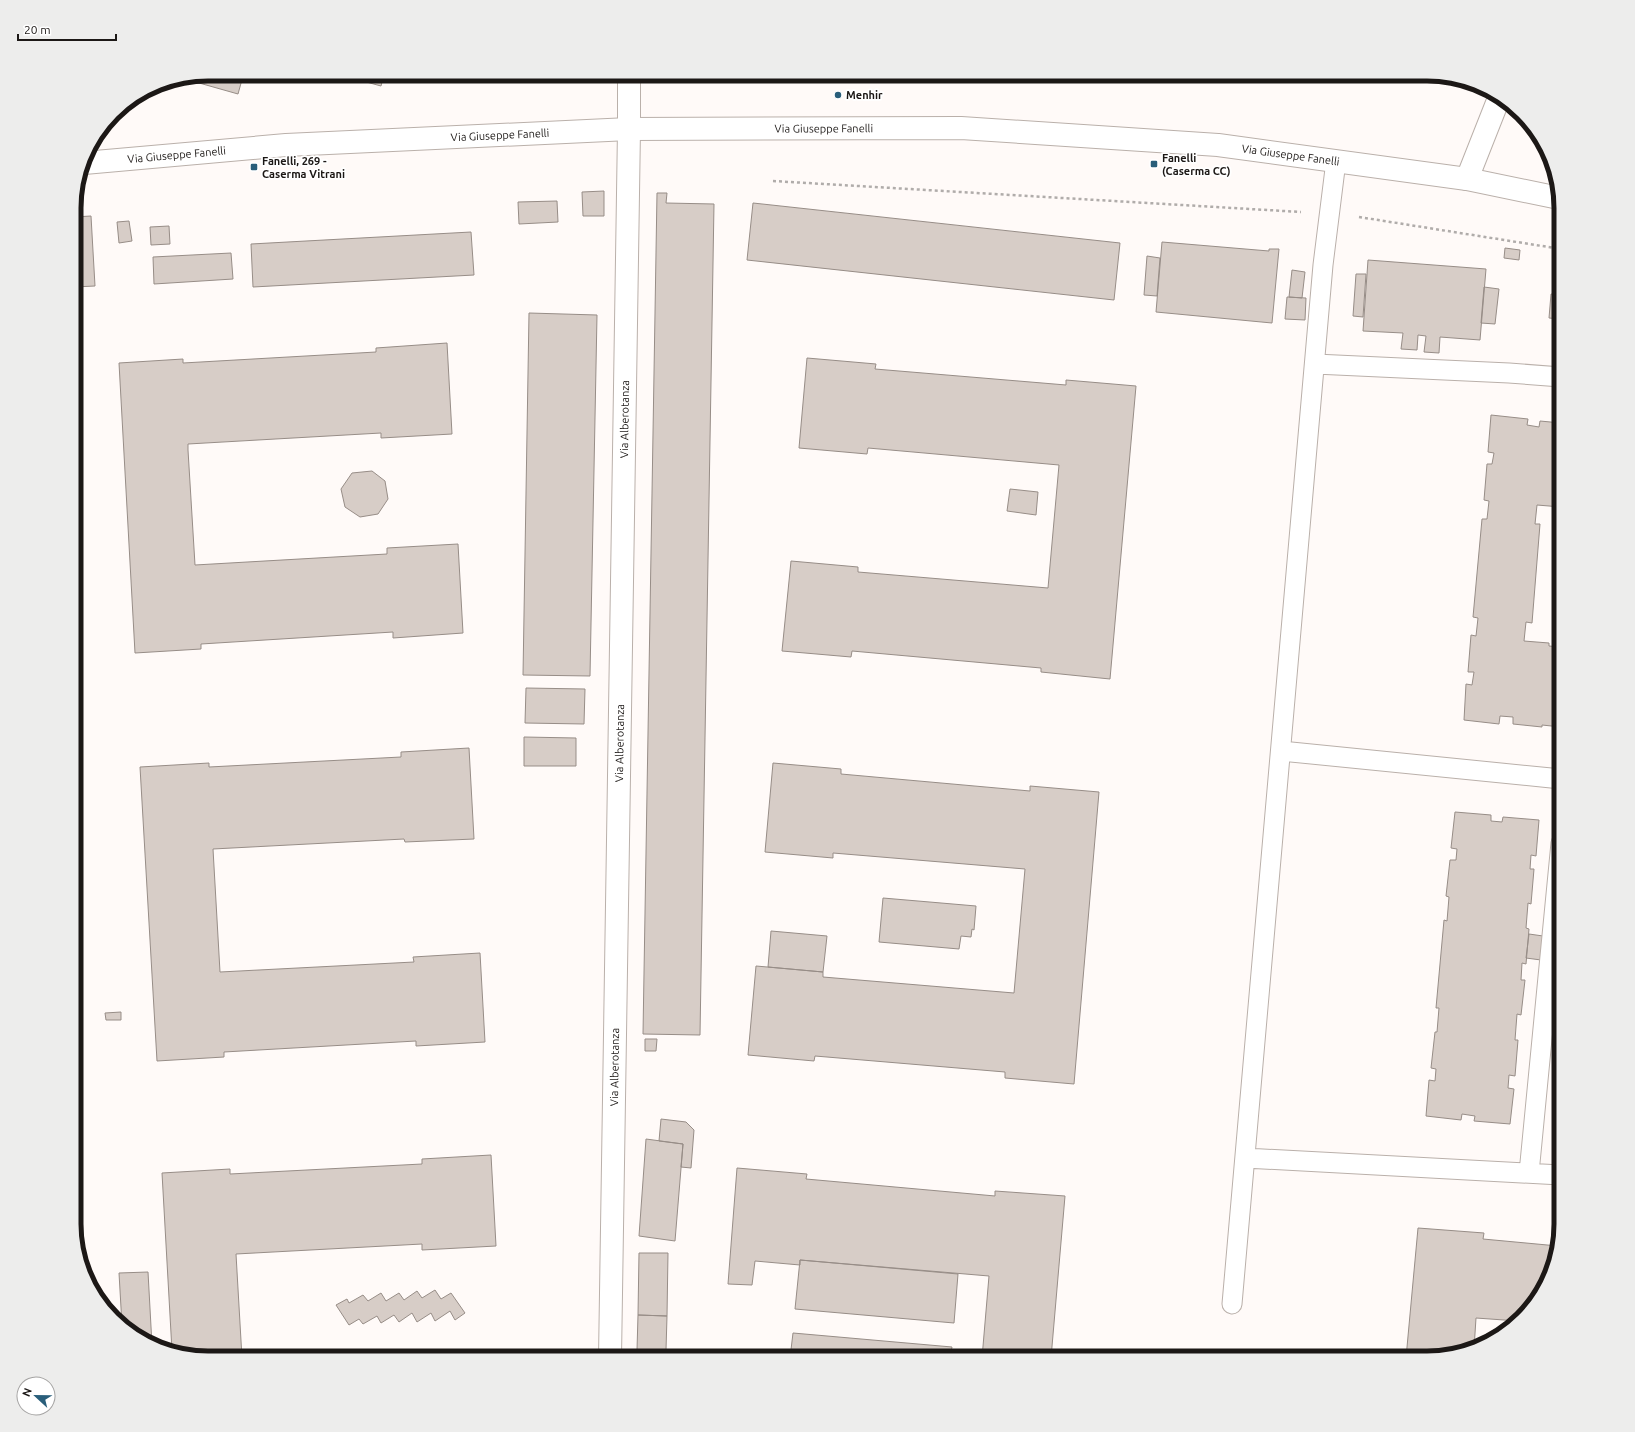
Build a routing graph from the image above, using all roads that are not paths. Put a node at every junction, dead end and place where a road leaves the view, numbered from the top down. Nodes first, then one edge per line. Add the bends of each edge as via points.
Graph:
1 (629, 81) edge
2 (1497, 102) edge
3 (630, 129) junction
4 (90, 161) edge
5 (1336, 161) junction
6 (1466, 179) junction
7 (1554, 197) edge
8 (1315, 364) junction
9 (1554, 377) edge
10 (1281, 750) junction
11 (1554, 778) edge
12 (1554, 915) edge
13 (1245, 1158) junction
14 (1529, 1173) junction
15 (1554, 1174) edge
16 (1232, 1304) dead end
17 (610, 1351) edge

1 - 3 street, Via Alberotanza
2 - 6 street
3 - 4 street, Via Giuseppe Fanelli via 286,145
3 - 5 street, Via Giuseppe Fanelli via 960,128 1218,145
3 - 17 street, Via Alberotanza
5 - 6 street, Via Giuseppe Fanelli
5 - 8 lane via 1323,265
6 - 7 street, Via Giuseppe Fanelli
8 - 9 lane
8 - 10 lane
10 - 11 lane
10 - 13 lane
12 - 14 lane
13 - 14 lane
13 - 16 lane
14 - 15 lane

